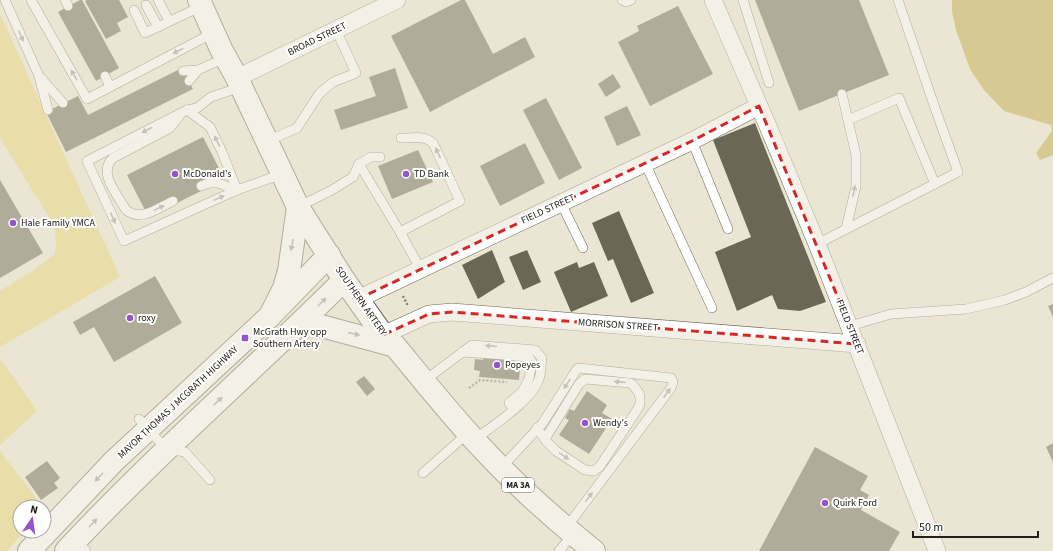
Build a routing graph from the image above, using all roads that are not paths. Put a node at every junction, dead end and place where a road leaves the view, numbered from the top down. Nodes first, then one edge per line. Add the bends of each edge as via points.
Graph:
1 (5, 0) edge
2 (31, 0) edge
3 (158, 0) edge
4 (397, 0) edge
5 (622, 0) edge
6 (631, 0) edge
7 (713, 0) edge
8 (743, 0) edge
9 (898, 0) edge
10 (205, 2) edge
11 (146, 4) dead end
12 (134, 10) dead end
13 (169, 21) junction
14 (158, 27) junction
15 (336, 30) junction
16 (213, 33) junction
17 (198, 70) junction
18 (184, 71) dead end
19 (235, 74) junction
20 (39, 76) junction
21 (105, 76) dead end
22 (189, 81) dead end
23 (769, 83) dead end
24 (110, 86) junction
25 (842, 94) dead end
26 (63, 103) dead end
27 (759, 106) junction
28 (48, 110) dead end
29 (184, 111) junction
30 (848, 120) junction
31 (267, 141) junction
32 (692, 141) junction
33 (403, 142) dead end
34 (376, 154) dead end
35 (645, 163) junction
36 (359, 164) junction
37 (282, 174) junction
38 (934, 184) junction
39 (201, 186) dead end
40 (236, 190) junction
41 (173, 200) dead end
42 (561, 203) junction
43 (298, 207) junction
44 (728, 229) dead end
45 (846, 229) junction
46 (400, 232) junction
47 (817, 244) junction
48 (583, 248) dead end
49 (329, 255) junction
50 (421, 270) junction
51 (1053, 278) edge
52 (344, 280) junction
53 (358, 300) junction
54 (712, 308) dead end
55 (270, 316) junction
56 (303, 321) junction
57 (850, 326) junction
58 (389, 341) junction
59 (857, 344) junction
60 (424, 381) junction
61 (143, 424) junction
62 (537, 428) junction
63 (471, 436) junction
64 (545, 439) junction
65 (166, 449) junction
66 (501, 468) junction
67 (594, 471) junction
68 (423, 473) dead end
69 (603, 478) junction
70 (210, 480) dead end
71 (570, 531) junction
72 (76, 547) edge
73 (30, 551) edge
74 (560, 551) edge
75 (594, 551) edge
76 (937, 551) edge

1 -> 20 lane
24 -> 2 lane via 87,98
3 - 13 lane
4 - 15 street, BROAD STREET
5 - 6 lane
7 - 27 street, FIELD STREET
8 - 23 lane
9 - 38 lane via 958,172
10 - 13 lane
10 - 16 main road, SOUTHERN ARTERY / MA 3A
10 - 19 main road
11 - 14 lane
12 - 14 lane via 145,33
13 - 14 lane
15 - 19 street, BROAD STREET
15 - 31 lane via 356,74 333,82 319,94 297,128
16 - 19 main road, SOUTHERN ARTERY / MA 3A
16 -> 24 lane
17 - 18 lane
17 - 19 lane
17 - 22 lane
19 - 29 lane via 197,108
19 - 31 main road, SOUTHERN ARTERY / MA 3A
20 - 26 lane
20 - 28 lane
21 - 24 lane
25 - 30 lane
27 - 32 street, FIELD STREET
27 - 47 street, FIELD STREET
40 -> 29 lane via 210,127
29 -> 40 lane via 87,161 124,241
29 -> 41 lane via 170,128 113,158 106,171 108,179 130,213 140,216
30 - 38 lane via 899,98
45 -> 30 lane via 856,186 856,155
31 - 37 main road, SOUTHERN ARTERY / MA 3A
32 - 35 street, FIELD STREET
32 - 44 lane
46 -> 33 lane via 460,201 433,143 421,137
34 - 36 lane
35 - 42 street, FIELD STREET
35 - 54 lane
36 - 43 lane via 352,177
36 - 46 lane
37 - 40 lane
37 - 43 main road, SOUTHERN ARTERY / MA 3A
38 - 45 lane
39 - 40 lane via 213,182
42 - 48 lane
42 - 50 street, FIELD STREET
43 - 49 main road, SOUTHERN ARTERY / MA 3A
43 -> 55 main road via 287,277
45 - 47 lane
46 - 50 lane
47 - 57 street, FIELD STREET
49 - 52 main road, SOUTHERN ARTERY / MA 3A
49 - 55 main road, MAYOR THOMAS J MCGRATH HIGHWAY
50 - 53 street, FIELD STREET
51 - 57 lane via 1005,300 966,309 891,314
52 - 53 main road, SOUTHERN ARTERY / MA 3A
56 -> 52 main road
53 - 58 main road, SOUTHERN ARTERY / MA 3A
55 - 61 main road, MAYOR THOMAS J MCGRATH HIGHWAY
56 -> 58 main road
65 -> 56 main road
57 - 59 street, FIELD STREET
58 - 59 street, MORRISON STREET via 429,314 452,312
58 - 60 main road, SOUTHERN ARTERY / MA 3A
59 - 76 street, FIELD STREET
60 - 63 main road, SOUTHERN ARTERY / MA 3A
63 -> 60 lane via 514,409 531,392 538,380 542,358 535,350 472,345
61 - 65 lane
61 -> 73 main road, MAYOR THOMAS J MCGRATH HIGHWAY
62 - 64 lane
62 - 66 lane
69 -> 62 lane via 671,388 671,378 579,368
63 - 66 main road, SOUTHERN ARTERY / MA 3A
63 - 68 lane
64 -> 67 lane via 556,451 585,470
67 -> 64 lane via 600,466 637,410 639,393 630,383 585,379 579,384
65 - 70 lane via 184,452
72 -> 65 main road via 126,488
66 - 71 main road, SOUTHERN ARTERY / MA 3A
67 - 69 lane
71 -> 69 lane
71 - 74 lane
71 - 75 main road, SOUTHERN ARTERY / MA 3A

